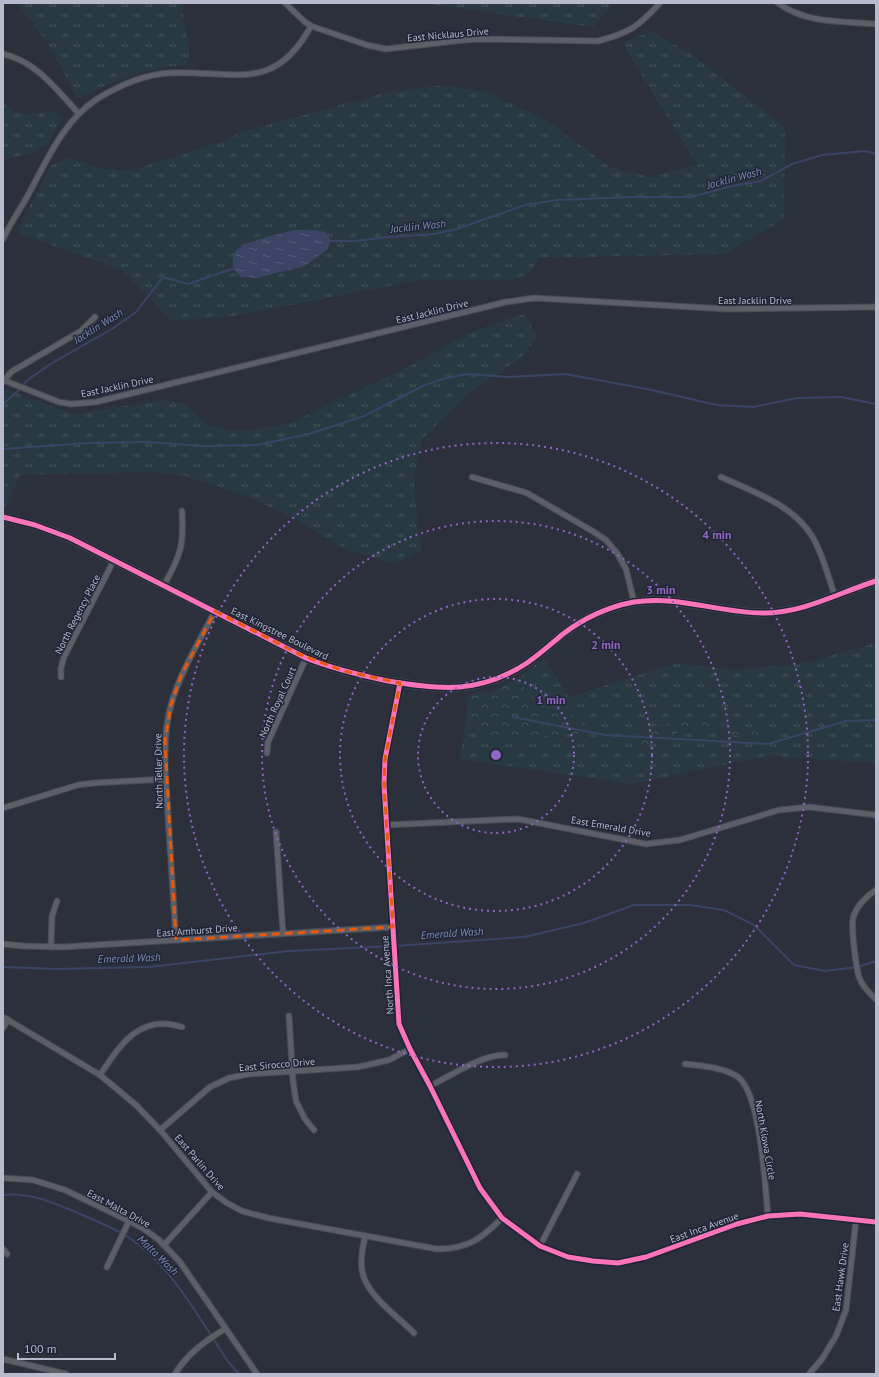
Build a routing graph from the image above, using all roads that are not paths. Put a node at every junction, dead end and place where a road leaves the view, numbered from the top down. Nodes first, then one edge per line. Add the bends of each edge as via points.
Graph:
1 (285, 3) edge
2 (660, 3) edge
3 (778, 3) edge
4 (876, 24) edge
5 (311, 26) junction
6 (3, 54) edge
7 (79, 114) junction
8 (4, 235) edge
9 (876, 307) edge
10 (95, 317) dead end
11 (3, 380) edge
12 (472, 477) dead end
13 (721, 477) dead end
14 (182, 511) dead end
15 (3, 517) edge
16 (114, 560) junction
17 (876, 581) edge
18 (164, 585) junction
19 (835, 596) junction
20 (634, 602) junction
21 (215, 611) junction
22 (306, 658) junction
23 (61, 677) dead end
24 (400, 683) junction
25 (268, 753) dead end
26 (166, 779) junction
27 (3, 808) edge
28 (876, 815) edge
29 (386, 825) junction
30 (276, 832) dead end
31 (876, 890) edge
32 (57, 902) dead end
33 (393, 927) junction
34 (283, 933) junction
35 (176, 940) junction
36 (3, 944) edge
37 (51, 947) junction
38 (876, 999) edge
39 (289, 1016) dead end
40 (5, 1019) edge
41 (182, 1027) dead end
42 (3, 1028) edge
43 (410, 1049) junction
44 (505, 1055) dead end
45 (685, 1064) dead end
46 (292, 1072) junction
47 (100, 1075) junction
48 (430, 1086) junction
49 (160, 1130) junction
50 (314, 1130) dead end
51 (577, 1174) dead end
52 (3, 1178) edge
53 (212, 1192) junction
54 (768, 1216) junction
55 (502, 1218) junction
56 (856, 1220) junction
57 (129, 1221) junction
58 (876, 1222) edge
59 (366, 1236) junction
60 (164, 1245) junction
61 (540, 1246) junction
62 (3, 1249) edge
63 (7, 1254) dead end
64 (107, 1266) dead end
65 (225, 1329) junction
66 (414, 1333) dead end
67 (3, 1359) edge
68 (66, 1374) edge
69 (175, 1374) edge
70 (256, 1374) edge
71 (809, 1374) edge

1 - 5 street, East Nicklaus Drive
2 - 5 street, East Nicklaus Drive via 636,26 598,41 480,39 386,49
3 - 4 street via 791,12 807,18
5 - 7 street via 300,45 275,67 247,75 154,75 115,88
6 - 7 street via 19,59 36,69
7 - 8 street via 52,150
9 - 11 street, East Jacklin Drive via 728,309 534,298 499,303 96,402 59,402
10 - 11 street via 81,331
12 - 20 street via 527,493 606,540 618,553 626,569
13 - 19 street via 778,504 800,522 813,538
14 - 18 street via 183,536 180,552
15 - 16 street, East Kingstree Boulevard via 53,531
16 - 18 street, East Kingstree Boulevard
16 - 23 street, North Regency Place via 64,657
17 - 19 street, East Kingstree Boulevard
18 - 21 street, East Kingstree Boulevard
19 - 20 street, East Kingstree Boulevard via 796,609 764,613 669,601
20 - 24 street, East Kingstree Boulevard via 615,606 589,617 527,663 489,681 446,689
21 - 22 street, East Kingstree Boulevard
21 - 26 street, North Teller Drive via 181,676 171,706 165,741
22 - 24 street, East Kingstree Boulevard via 344,671
22 - 25 street, North Royal Court via 268,742
24 - 29 street, North Inca Avenue via 385,759
26 - 27 street via 93,783
26 - 35 street, North Teller Drive
28 - 29 street, East Emerald Drive via 809,807 779,810 680,840 646,844 518,820
29 - 33 street, North Inca Avenue
30 - 34 street
31 - 38 street via 860,904 853,917 852,926 859,976
32 - 37 street via 52,916
33 - 34 street, East Amhurst Drive
33 - 43 street, North Inca Avenue via 399,1024
34 - 35 street, East Amhurst Drive
35 - 37 street, East Amhurst Drive
36 - 37 street, East Amhurst Drive
39 - 46 street
40 - 42 street
40 - 47 street, East Parlin Drive
41 - 47 street via 155,1024 139,1030 126,1039
43 - 46 street, East Sirocco Drive via 389,1060 358,1067
43 - 48 street, North Inca Avenue
44 - 48 street via 486,1058
45 - 54 street, North Kiowa Circle via 730,1072 747,1088 754,1110 762,1156
46 - 49 street, East Sirocco Drive via 240,1076 219,1083 201,1094
46 - 50 street via 296,1101
47 - 49 street, East Parlin Drive via 136,1105
48 - 55 street, North Inca Avenue via 480,1188
49 - 53 street, East Parlin Drive
51 - 61 street
52 - 57 street, East Malta Drive via 49,1184
53 - 59 street, East Parlin Drive via 242,1211
53 - 60 street
54 - 56 street, East Inca Avenue via 800,1214
54 - 61 street, East Inca Avenue via 737,1224 646,1257 618,1263 568,1257
55 - 59 street, East Parlin Drive via 485,1235 449,1249
55 - 61 street, North Inca Avenue
56 - 58 street, East Inca Avenue
56 - 71 street, East Hawk Drive via 846,1310 836,1336
57 - 60 street, East Malta Drive
57 - 64 street
59 - 66 street via 361,1264 366,1283
60 - 65 street, East Malta Drive via 180,1262
62 - 63 street
65 - 69 street via 187,1356
65 - 70 street, East Malta Drive
67 - 68 street

